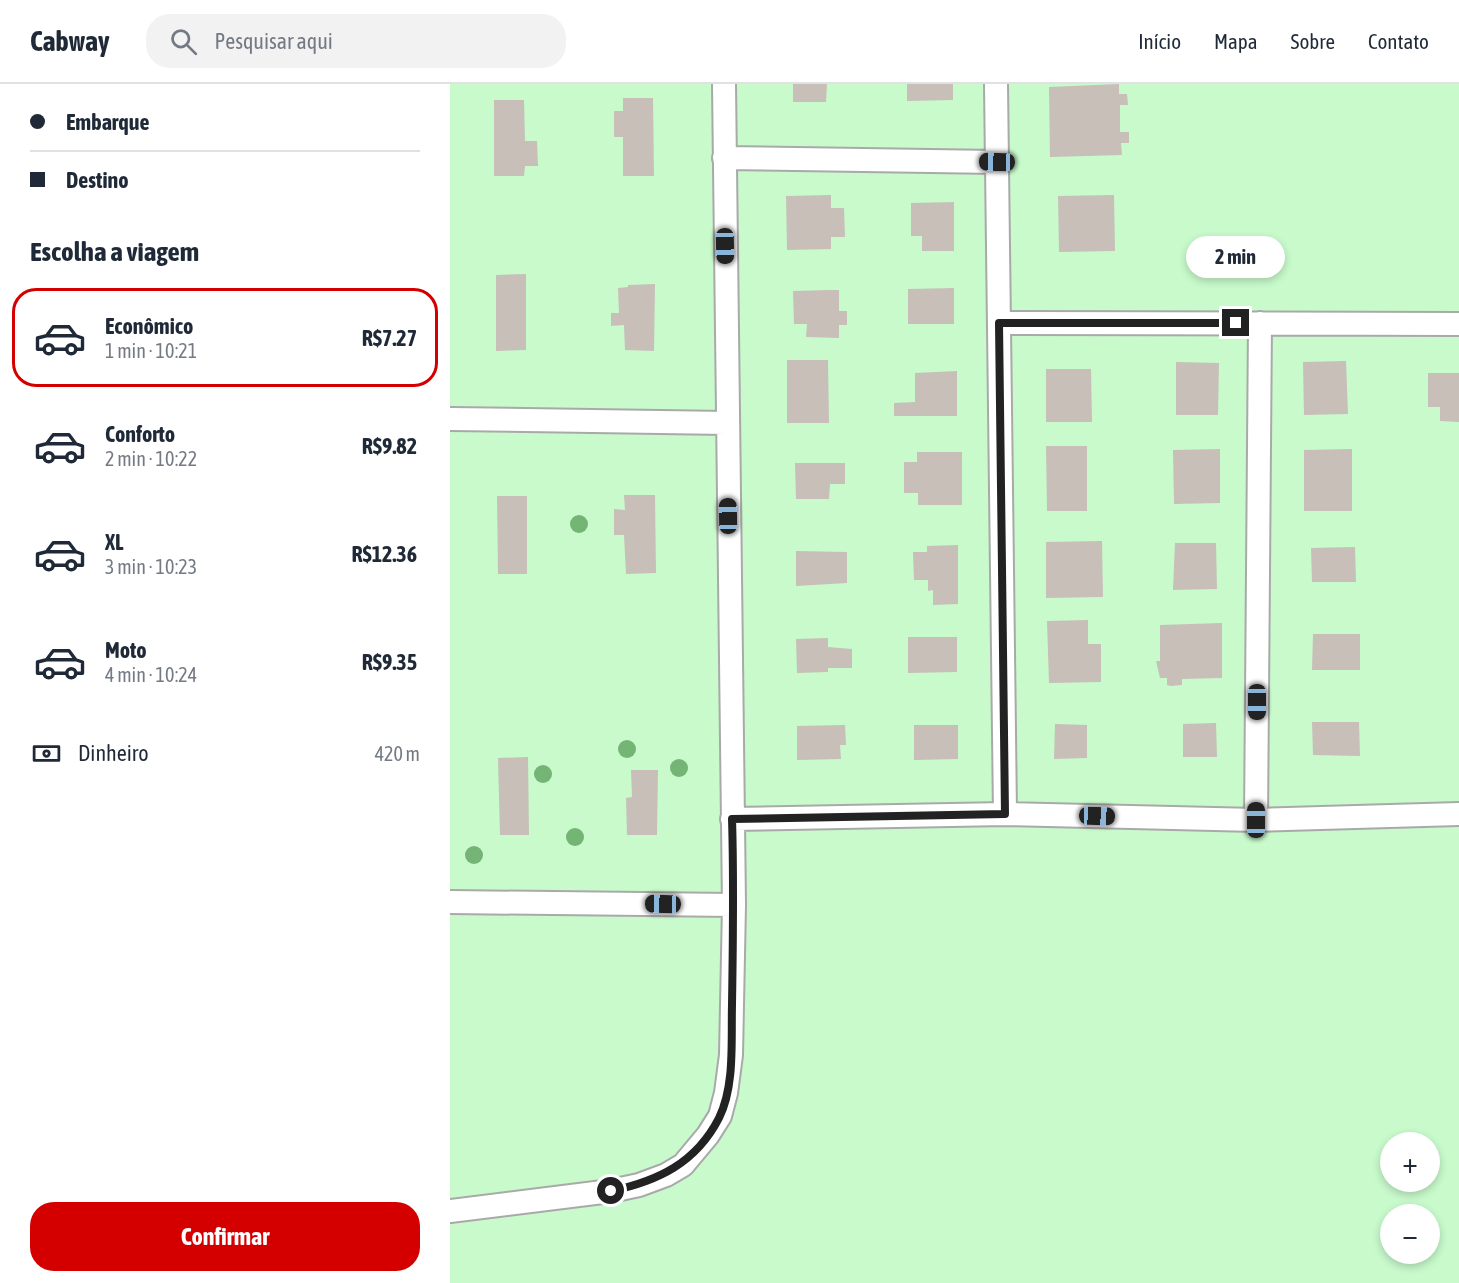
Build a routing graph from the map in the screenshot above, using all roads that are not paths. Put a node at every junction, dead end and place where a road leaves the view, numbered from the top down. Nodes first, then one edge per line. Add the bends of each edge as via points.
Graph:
1 (724, 84) edge
2 (996, 84) edge
3 (724, 158) junction
4 (997, 162) junction
5 (999, 323) junction
6 (1260, 323) junction
7 (1459, 324) edge
8 (450, 419) edge
9 (727, 423) junction
10 (1005, 814) junction
11 (1459, 814) edge
12 (732, 819) junction
13 (1256, 820) junction
14 (450, 902) edge
15 (734, 905) junction
16 (450, 1211) edge

1 - 3 street
2 - 4 street
3 - 4 street
3 - 9 street
4 - 5 street
5 - 6 street
5 - 10 street
6 - 7 street
6 - 13 street
8 - 9 street
9 - 12 street
10 - 12 street
10 - 13 street
11 - 13 street
12 - 15 street
14 - 15 street
15 - 16 street via 731,1055 726,1093 720,1116 697,1150 666,1175 639,1185

